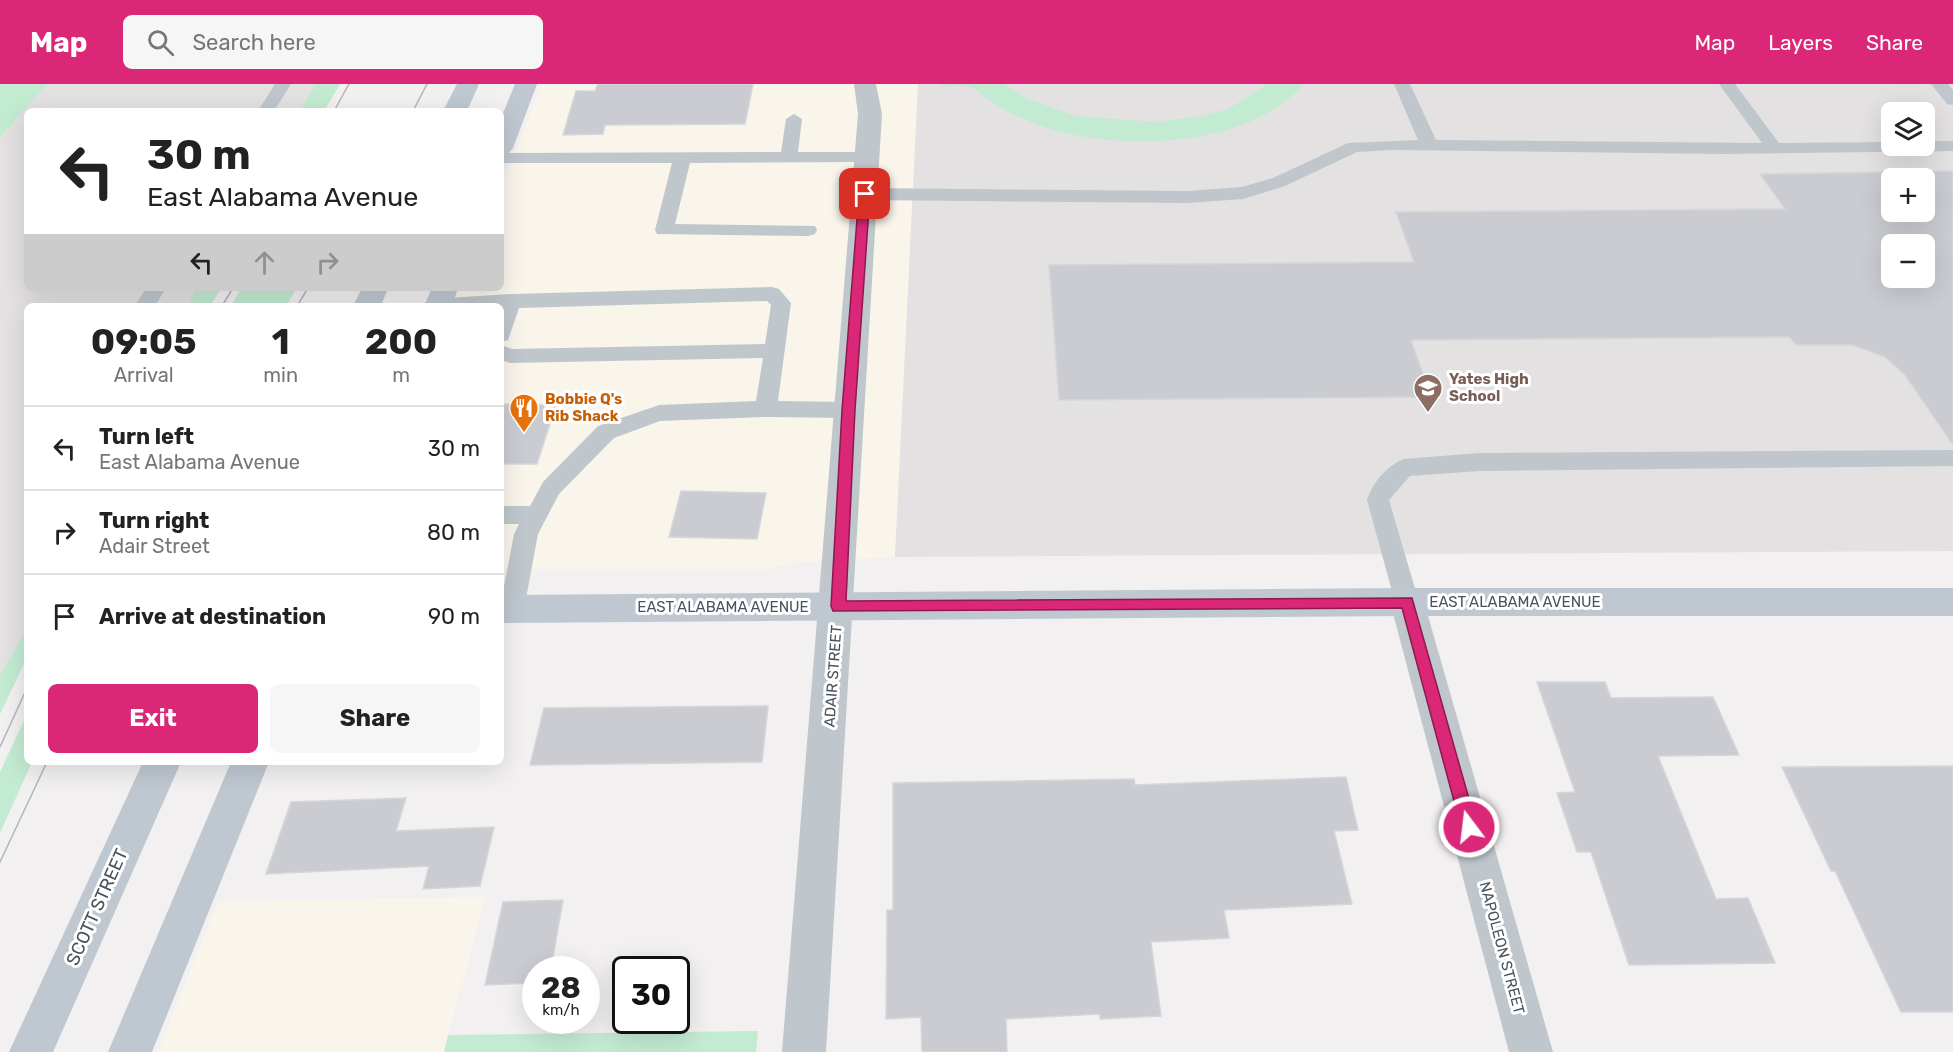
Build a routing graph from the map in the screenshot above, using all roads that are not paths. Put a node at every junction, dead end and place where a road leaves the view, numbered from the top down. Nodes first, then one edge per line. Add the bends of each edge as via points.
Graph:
1 (283, 84) edge
2 (468, 84) edge
3 (526, 84) edge
4 (865, 84) edge
5 (1402, 84) edge
6 (1727, 84) edge
7 (1939, 84) edge
8 (1953, 100) edge
9 (268, 108) edge
10 (456, 108) edge
11 (794, 119) dead end
12 (504, 140) edge
13 (1428, 145) junction
14 (1953, 146) edge
15 (1775, 148) junction
16 (867, 157) junction
17 (504, 158) edge
18 (682, 158) junction
19 (789, 158) junction
20 (865, 194) junction
21 (808, 230) dead end
22 (441, 299) edge
23 (511, 301) junction
24 (504, 325) edge
25 (774, 351) junction
26 (504, 353) edge
27 (766, 409) junction
28 (848, 410) junction
29 (1953, 458) edge
30 (504, 515) edge
31 (537, 515) junction
32 (1407, 602) junction
33 (1953, 602) edge
34 (838, 606) junction
35 (506, 609) edge
36 (161, 765) edge
37 (249, 765) edge
38 (31, 1052) edge
39 (130, 1052) edge
40 (804, 1052) edge
41 (1531, 1052) edge

1 - 9 lane
2 - 10 street
3 - 12 street
4 - 16 street, ADAIR STREET via 870,114
5 - 13 lane
6 - 15 lane
7 - 8 lane
11 - 19 lane
13 - 15 lane
13 - 20 lane via 1354,147 1243,194
14 - 15 lane
16 - 19 lane
16 - 20 street, ADAIR STREET
17 - 18 lane
18 - 19 lane
18 - 21 lane via 664,230
20 - 28 street, ADAIR STREET
22 - 23 lane
23 - 24 lane
23 - 25 lane via 772,294 781,303
25 - 26 lane
25 - 27 lane
27 - 28 lane
27 - 31 lane via 659,412 606,432 551,488
28 - 34 street, ADAIR STREET
29 - 32 lane via 1479,462 1404,468 1381,491 1378,500
30 - 31 lane
31 - 35 lane via 526,534
32 - 33 street, EAST ALABAMA AVENUE
32 - 34 street, EAST ALABAMA AVENUE
32 - 41 street, NAPOLEON STREET
34 - 35 street, EAST ALABAMA AVENUE
34 - 40 street, ADAIR STREET
36 - 38 street, SCOTT STREET
37 - 39 street

